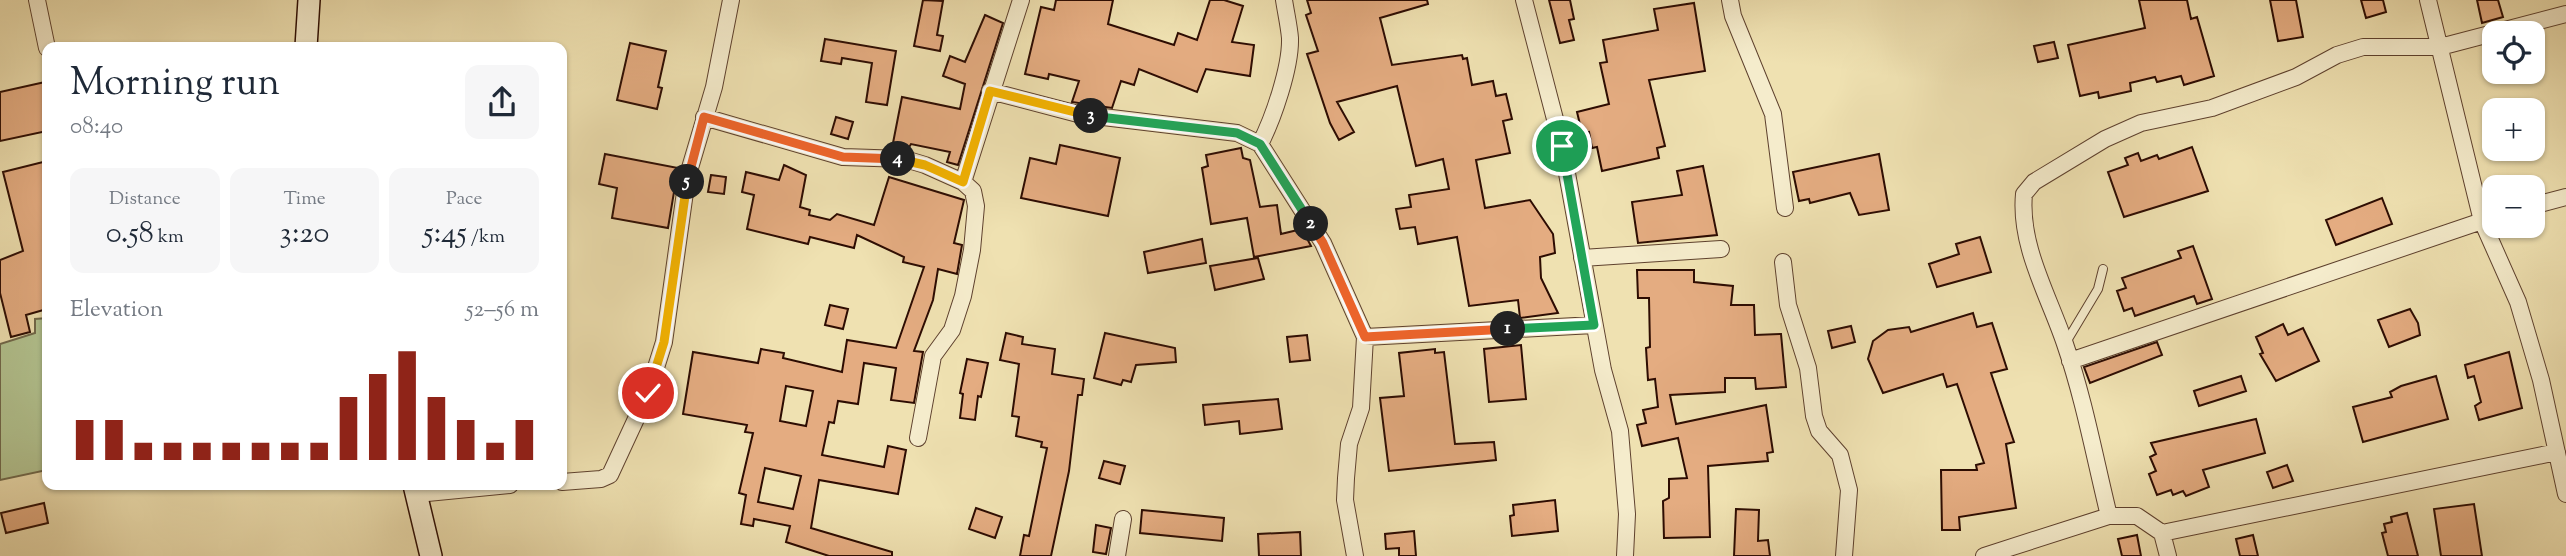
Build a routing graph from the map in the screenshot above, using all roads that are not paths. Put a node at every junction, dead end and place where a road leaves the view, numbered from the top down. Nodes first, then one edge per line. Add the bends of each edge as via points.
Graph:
1 (37, 0) edge
2 (309, 0) edge
3 (731, 0) edge
4 (1021, 0) edge
5 (1284, 0) edge
6 (1524, 0) edge
7 (1730, 0) edge
8 (2428, 0) edge
9 (2566, 13) edge
10 (46, 42) edge
11 (306, 42) edge
12 (2440, 47) junction
13 (990, 91) junction
14 (704, 117) junction
15 (1260, 144) junction
16 (963, 182) junction
17 (2566, 197) edge
18 (2482, 198) edge
19 (2545, 203) edge
20 (1785, 208) dead end
21 (2482, 221) edge
22 (2495, 238) edge
23 (1721, 250) dead end
24 (1582, 258) junction
25 (1783, 262) dead end
26 (2103, 269) dead end
27 (1594, 325) junction
28 (1365, 337) junction
29 (2065, 344) junction
30 (2070, 361) junction
31 (918, 438) dead end
32 (2557, 452) junction
33 (567, 482) edge
34 (415, 490) edge
35 (2566, 494) edge
36 (2109, 516) junction
37 (1123, 519) dead end
38 (2162, 533) junction
39 (431, 556) edge
40 (1117, 556) edge
41 (1355, 556) edge
42 (1625, 556) edge
43 (1844, 556) edge
44 (1984, 556) edge
45 (2168, 556) edge

1 - 10 street
2 - 11 street
3 - 14 street
4 - 13 street
5 - 15 street via 1290,41 1269,126
6 - 24 street via 1562,146
7 - 20 street via 1773,114
8 - 12 street
9 - 12 street
12 - 18 street
12 - 29 street via 2363,47 2337,55 2296,77 2212,108 2141,123 2034,182 2024,194 2026,226 2039,278
13 - 15 street via 1078,114 1237,133
13 - 16 street
14 - 16 street via 843,157 905,159
14 - 33 street via 687,178 664,342 648,393 610,475
15 - 28 street via 1323,243
16 - 31 street via 973,191 976,206 972,250 958,318 933,356
17 - 19 street
21 - 30 street
22 - 32 street via 2518,302
23 - 24 street
24 - 27 street
25 - 43 street via 1788,305 1808,368 1814,416 1819,431 1840,455 1849,490
26 - 29 lane via 2098,289
27 - 28 street
27 - 42 street via 1620,431 1627,514
28 - 41 street via 1361,408 1349,444 1346,478 1345,500
29 - 30 street
30 - 36 street
32 - 35 street
32 - 38 street
34 - 39 street
36 - 38 street via 2137,516
36 - 44 street
37 - 40 street
38 - 45 street

